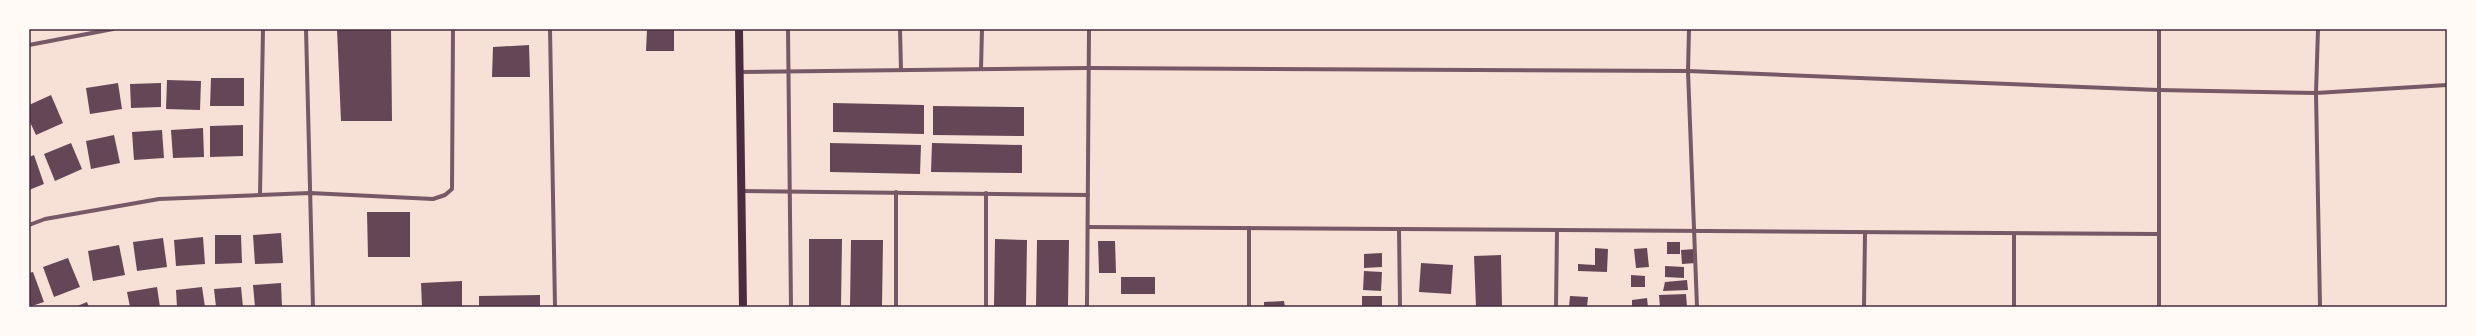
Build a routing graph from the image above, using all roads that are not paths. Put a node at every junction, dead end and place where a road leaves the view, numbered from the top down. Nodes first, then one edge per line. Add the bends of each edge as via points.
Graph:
1 (113, 29) edge
2 (262, 29) edge
3 (306, 29) edge
4 (453, 29) edge
5 (550, 29) edge
6 (740, 29) edge
7 (788, 29) edge
8 (900, 29) edge
9 (982, 29) edge
10 (1088, 29) edge
11 (1689, 29) edge
12 (2159, 29) edge
13 (2318, 29) edge
14 (29, 45) edge
15 (1089, 68) junction
16 (981, 69) junction
17 (789, 70) junction
18 (901, 70) junction
19 (1688, 71) junction
20 (740, 72) junction
21 (2447, 84) edge
22 (2158, 90) junction
23 (2316, 92) junction
24 (740, 191) junction
25 (790, 191) junction
26 (896, 192) junction
27 (310, 193) junction
28 (986, 193) junction
29 (260, 195) junction
30 (1088, 195) junction
31 (29, 225) edge
32 (1088, 227) junction
33 (1249, 228) junction
34 (1399, 230) junction
35 (1696, 230) junction
36 (1557, 231) junction
37 (1865, 234) junction
38 (2014, 234) junction
39 (2159, 234) junction
40 (313, 307) edge
41 (555, 307) edge
42 (743, 307) edge
43 (791, 307) edge
44 (896, 307) edge
45 (986, 307) edge
46 (1087, 307) edge
47 (1249, 307) edge
48 (1400, 307) edge
49 (1556, 307) edge
50 (1697, 307) edge
51 (1864, 307) edge
52 (2014, 307) edge
53 (2159, 307) edge
54 (2320, 307) edge

1 - 14 street
2 - 29 street
3 - 27 street
4 - 27 street via 452,189 445,195 433,199
5 - 41 street
6 - 20 main road
7 - 17 street
8 - 18 street
9 - 16 street
10 - 15 street
11 - 19 street
12 - 22 street
13 - 23 street
15 - 16 street
15 - 19 street
15 - 30 street
16 - 18 street
17 - 18 street
17 - 20 street
17 - 25 street
19 - 22 street
19 - 35 street
20 - 24 main road
21 - 23 street
22 - 23 street
22 - 39 street
23 - 54 street
24 - 25 street
24 - 42 main road
25 - 26 street
25 - 43 street
26 - 28 street
26 - 44 street
27 - 29 street
27 - 40 street
28 - 30 street
28 - 45 street
29 - 31 street via 159,199 45,219
30 - 32 street
32 - 33 street
32 - 46 street
33 - 34 street
33 - 47 street
34 - 36 street
34 - 48 street
35 - 36 street
35 - 37 street
35 - 50 street
36 - 49 street
37 - 38 street
37 - 51 street
38 - 39 street
38 - 52 street
39 - 53 street

